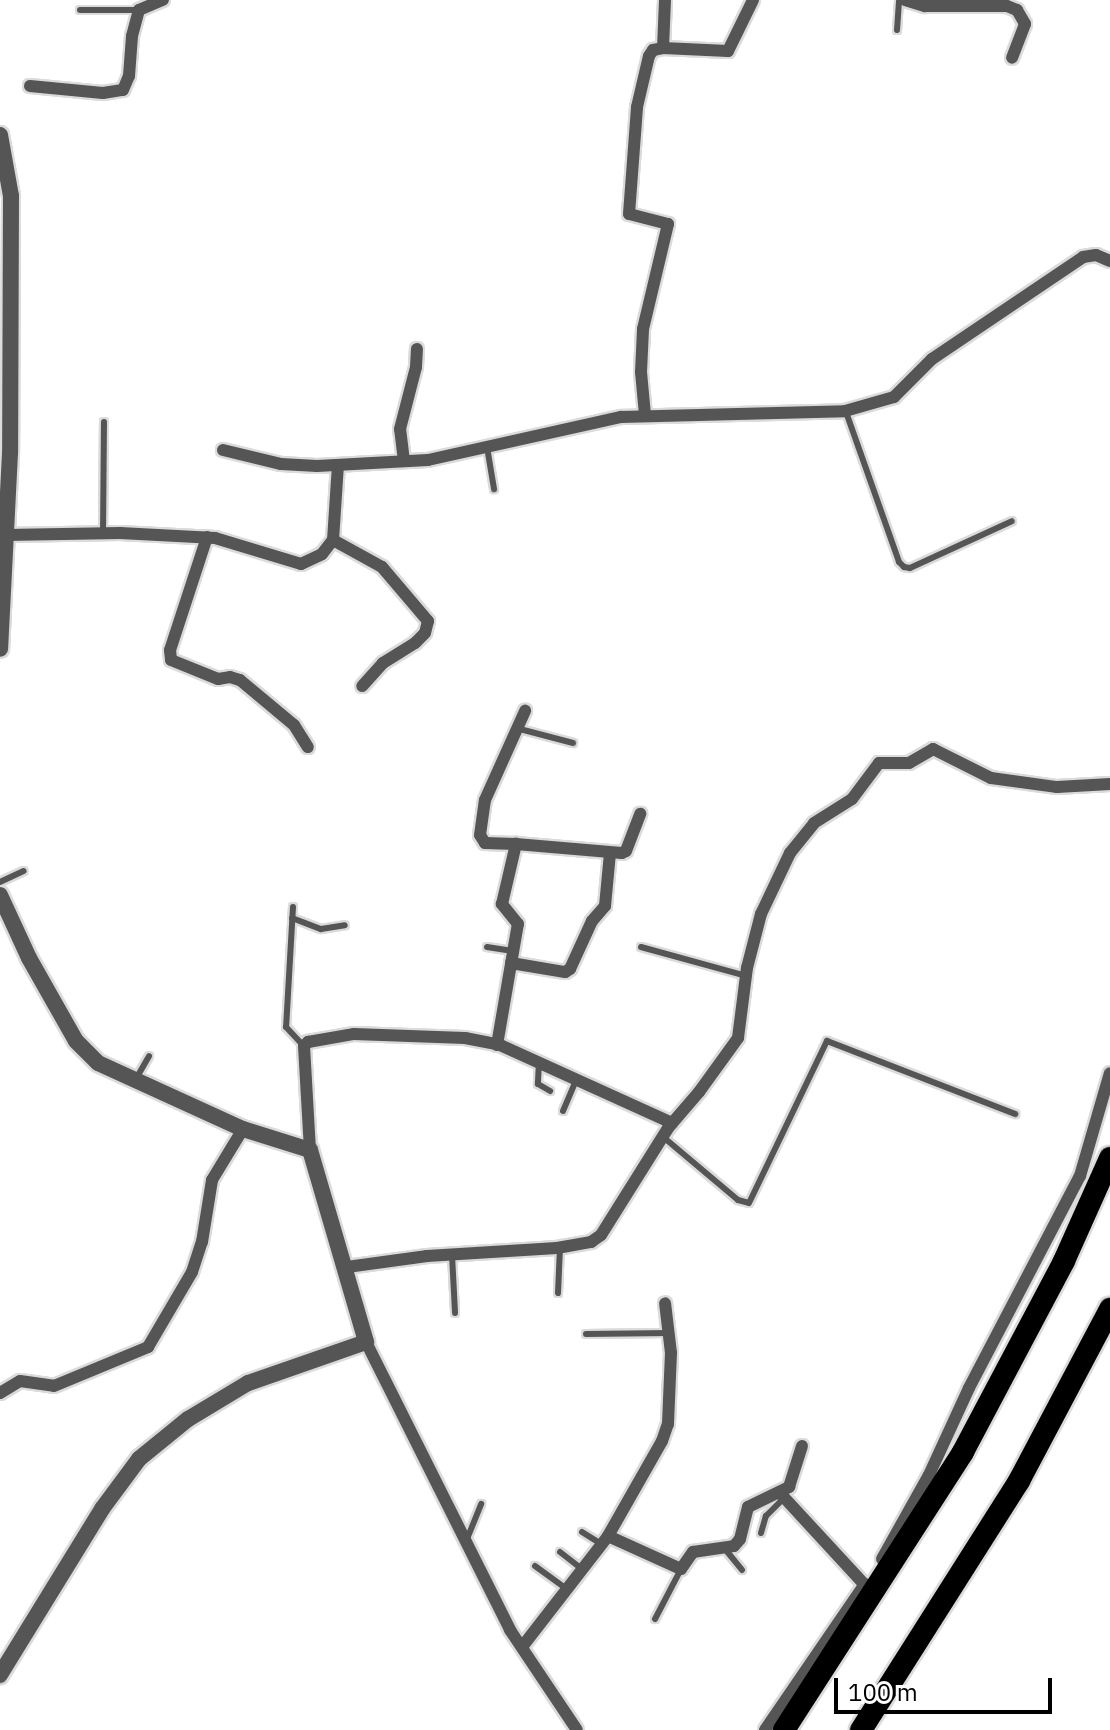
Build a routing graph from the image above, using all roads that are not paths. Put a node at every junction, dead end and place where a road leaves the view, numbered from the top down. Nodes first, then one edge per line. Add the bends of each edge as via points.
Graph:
1 (163, 0) edge
2 (665, 0) edge
3 (753, 0) edge
4 (899, 0) edge
5 (905, 0) edge
6 (80, 10) dead end
7 (139, 10) junction
8 (897, 30) dead end
9 (663, 48) junction
10 (1012, 58) dead end
11 (30, 86) dead end
12 (1, 143) edge
13 (1110, 261) edge
14 (417, 349) dead end
15 (845, 411) junction
16 (645, 415) junction
17 (104, 422) dead end
18 (487, 447) junction
19 (223, 450) dead end
20 (404, 461) junction
21 (338, 465) junction
22 (494, 489) dead end
23 (1012, 521) dead end
24 (103, 534) junction
25 (207, 537) junction
26 (333, 540) junction
27 (4, 543) edge
28 (0, 649) edge
29 (362, 686) dead end
30 (525, 711) dead end
31 (516, 728) junction
32 (573, 743) dead end
33 (308, 747) dead end
34 (1110, 784) edge
35 (640, 814) dead end
36 (516, 844) junction
37 (610, 853) junction
38 (24, 871) dead end
39 (0, 882) edge
40 (0, 895) edge
41 (293, 907) dead end
42 (292, 918) junction
43 (345, 925) dead end
44 (487, 947) dead end
45 (641, 947) dead end
46 (512, 957) junction
47 (746, 976) junction
48 (497, 1045) junction
49 (304, 1046) junction
50 (149, 1056) dead end
51 (539, 1061) junction
52 (1110, 1073) edge
53 (577, 1079) junction
54 (135, 1081) junction
55 (550, 1091) dead end
56 (563, 1111) dead end
57 (1015, 1114) dead end
58 (672, 1123) junction
59 (243, 1129) junction
60 (662, 1136) junction
61 (310, 1150) junction
62 (1110, 1158) edge
63 (560, 1247) junction
64 (452, 1255) junction
65 (347, 1267) junction
66 (558, 1293) dead end
67 (665, 1303) dead end
68 (1110, 1309) edge
69 (455, 1313) dead end
70 (669, 1333) junction
71 (586, 1334) dead end
72 (366, 1342) junction
73 (0, 1393) edge
74 (802, 1446) dead end
75 (782, 1495) junction
76 (481, 1504) dead end
77 (582, 1532) dead end
78 (761, 1533) dead end
79 (605, 1540) junction
80 (466, 1542) junction
81 (725, 1549) junction
82 (560, 1552) dead end
83 (535, 1566) dead end
84 (582, 1569) junction
85 (681, 1569) junction
86 (742, 1570) dead end
87 (865, 1585) junction
88 (567, 1589) junction
89 (655, 1619) dead end
90 (522, 1647) junction
91 (7, 1649) edge
92 (0, 1675) edge
93 (577, 1730) edge
94 (765, 1730) edge
95 (784, 1730) edge
96 (861, 1730) edge

1 - 7 street
2 - 9 street
3 - 9 street via 728,51
4 - 8 lane
5 - 10 street via 925,6 1017,10 1025,24
6 - 7 lane
7 - 11 street via 123,90
9 - 16 street via 649,56 639,93 629,209 633,217 668,224 643,329
12 - 27 street via 11,196
13 - 15 street via 1083,257 932,359 894,397
14 - 20 street via 400,429
15 - 16 street
15 - 23 lane via 904,567
16 - 18 street
17 - 24 lane
18 - 20 street
18 - 22 lane
19 - 21 street via 281,464
20 - 21 street
21 - 26 street
24 - 25 street
24 - 27 street
25 - 26 street via 301,564 322,554
25 - 33 street via 171,660 218,679 240,680 294,725
26 - 29 street via 382,567 428,621 425,633 373,671
27 - 28 street
30 - 31 street
31 - 32 lane
31 - 36 street via 485,800 480,835 485,843
34 - 47 street via 1057,787 991,778 933,749 909,763 879,763 852,799 814,823 790,853 761,914
35 - 37 street via 626,851
36 - 37 street
36 - 46 street via 502,904 518,924
37 - 46 street via 605,906 592,921 570,969
38 - 39 lane
40 - 54 street via 29,958 83,1050
41 - 42 lane
42 - 43 lane via 321,929
42 - 49 lane via 286,1027
44 - 46 lane
45 - 47 lane
46 - 48 street
47 - 58 street via 738,1038
48 - 49 street via 465,1038 354,1034
48 - 51 street
49 - 61 street
50 - 54 lane
51 - 53 street
51 - 55 lane via 538,1084
52 - 87 street via 1080,1176 929,1475
53 - 56 lane
53 - 58 street
54 - 59 street
57 - 60 lane via 827,1041 749,1203 738,1200
58 - 60 street
59 - 61 street
59 - 73 street via 212,1180 192,1272 148,1347 54,1386 20,1381
60 - 63 street via 601,1235
61 - 65 street
62 - 95 highway via 1064,1261 963,1452
63 - 64 street
63 - 66 lane
64 - 65 street
64 - 69 lane
65 - 72 street
67 - 70 street
68 - 96 highway via 1019,1481
70 - 71 lane
70 - 79 street via 668,1424
72 - 80 street
72 - 91 street via 248,1383 188,1419 139,1459
74 - 75 street
75 - 78 lane
75 - 81 street via 748,1507 738,1543
75 - 87 street
76 - 80 lane
77 - 79 lane
79 - 84 street
79 - 85 street
80 - 90 street
81 - 85 street via 693,1552
81 - 86 lane
82 - 84 lane
83 - 88 lane
84 - 88 street
85 - 89 lane
87 - 94 street
88 - 90 street
90 - 93 street
91 - 92 street

